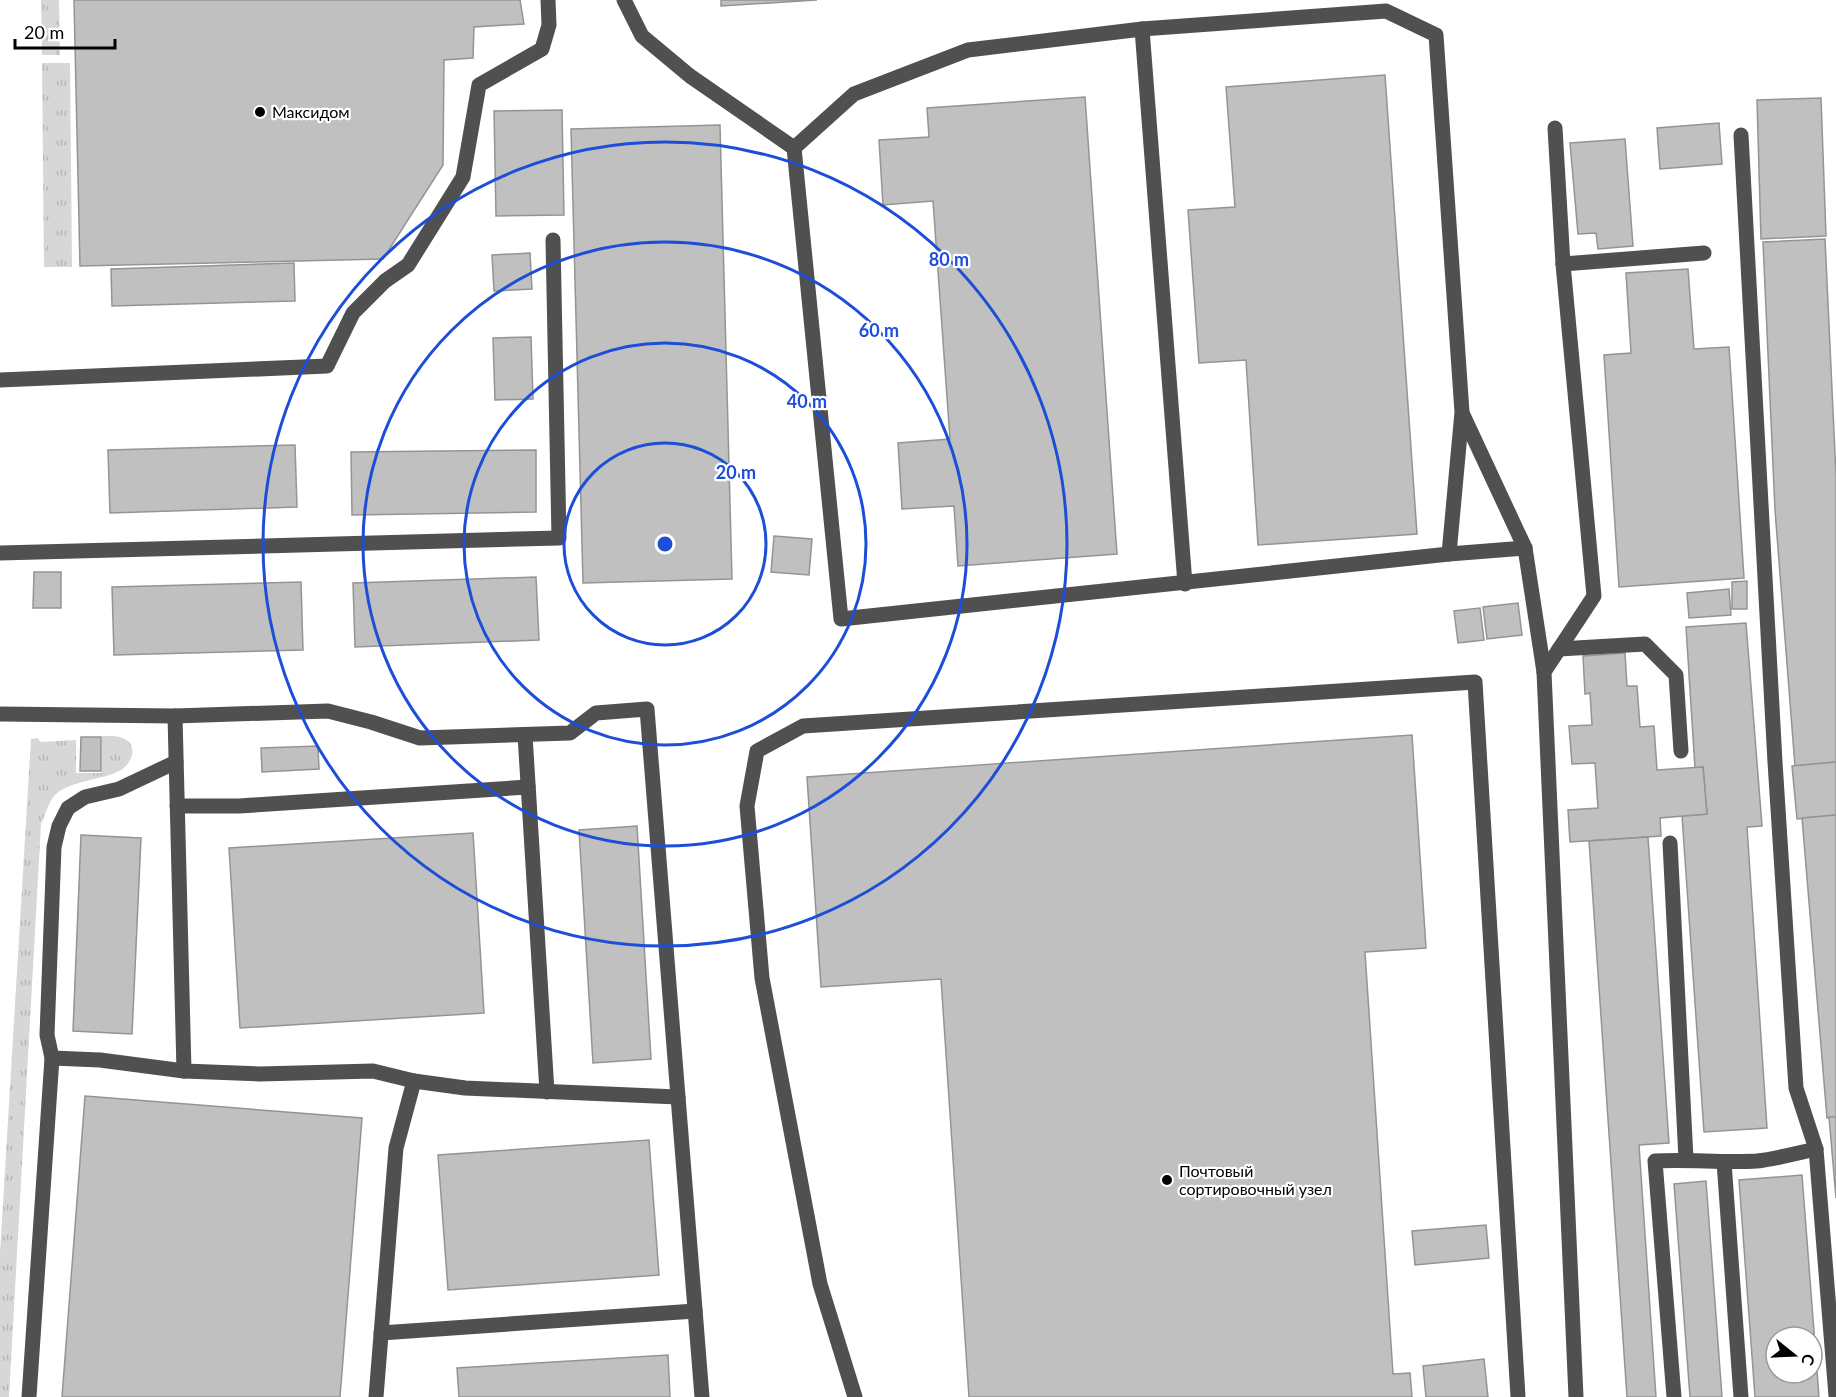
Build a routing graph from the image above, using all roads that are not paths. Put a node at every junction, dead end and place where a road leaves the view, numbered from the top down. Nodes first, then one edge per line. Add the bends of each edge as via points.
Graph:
1 (548, 0) edge
2 (624, 0) edge
3 (1142, 29) junction
4 (1555, 128) dead end
5 (1741, 135) dead end
6 (794, 148) junction
7 (553, 240) dead end
8 (1704, 253) dead end
9 (1563, 264) junction
10 (0, 380) edge
11 (1462, 412) junction
12 (1525, 548) junction
13 (0, 553) edge
14 (1449, 554) junction
15 (1185, 584) junction
16 (1559, 649) junction
17 (1544, 672) junction
18 (0, 714) edge
19 (175, 716) junction
20 (525, 735) junction
21 (1681, 751) dead end
22 (176, 762) junction
23 (528, 786) junction
24 (177, 806) junction
25 (1670, 843) dead end
26 (52, 1058) junction
27 (184, 1071) junction
28 (414, 1081) junction
29 (547, 1092) junction
30 (678, 1097) junction
31 (1816, 1149) junction
32 (1686, 1159) junction
33 (1724, 1162) junction
34 (695, 1311) junction
35 (381, 1333) junction
36 (1836, 1396) edge
37 (29, 1397) edge
38 (376, 1397) edge
39 (702, 1397) edge
40 (855, 1397) edge
41 (1518, 1397) edge
42 (1576, 1397) edge
43 (1674, 1397) edge
44 (1741, 1397) edge

1 - 10 lane via 549,25 542,49 479,85 463,177 408,265 353,313 327,366
2 - 6 lane via 642,36 690,76
3 - 6 lane via 968,50 854,94
3 - 11 lane via 1386,11 1436,35
3 - 15 lane
4 - 9 lane
5 - 31 lane via 1796,1088
6 - 15 lane via 841,619
7 - 13 lane via 559,538
8 - 9 lane
9 - 16 lane via 1594,596
11 - 12 lane
11 - 14 lane
12 - 14 lane
12 - 17 lane
14 - 15 lane
16 - 17 lane
16 - 21 lane via 1645,644 1676,675
17 - 42 lane
18 - 19 lane
19 - 20 lane via 328,711 420,738
19 - 22 lane
20 - 23 lane
20 - 30 lane via 570,733 596,713 647,709
22 - 24 lane
22 - 26 lane via 119,789 85,797 68,808 59,826 54,847 47,1035
23 - 24 lane via 238,806
23 - 29 lane
24 - 27 lane
25 - 32 lane
26 - 27 lane
26 - 37 lane
27 - 28 lane via 373,1071
28 - 29 lane
28 - 35 lane via 396,1148
29 - 30 lane
30 - 34 lane
31 - 33 lane via 1760,1160
31 - 36 lane
32 - 33 lane
32 - 43 lane via 1654,1161
33 - 44 lane
34 - 35 lane
34 - 39 lane
35 - 38 lane
40 - 41 lane via 820,1284 762,978 747,806 757,751 803,726 1475,682

